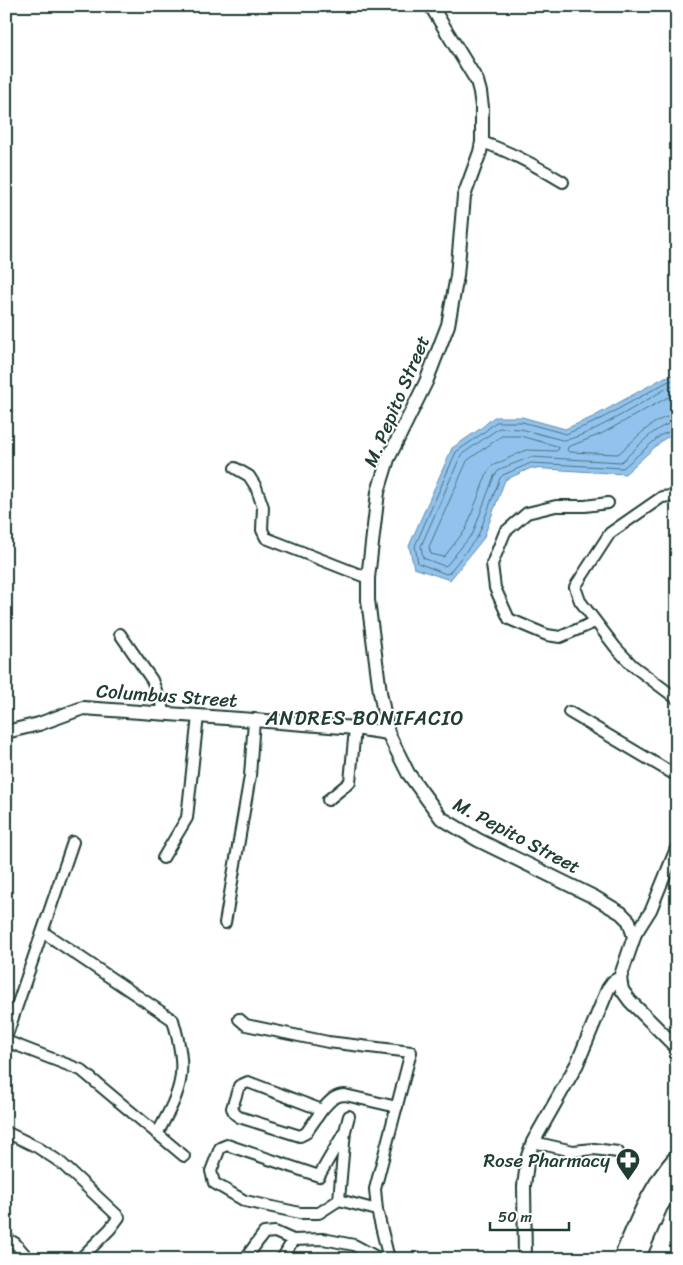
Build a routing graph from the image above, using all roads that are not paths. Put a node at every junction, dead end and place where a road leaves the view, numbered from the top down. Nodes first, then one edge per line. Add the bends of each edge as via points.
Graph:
1 (431, 6) edge
2 (482, 142) junction
3 (564, 182) dead end
4 (235, 468) dead end
5 (677, 498) edge
6 (608, 503) dead end
7 (368, 578) junction
8 (595, 622) junction
9 (120, 634) dead end
10 (677, 699) edge
11 (569, 712) dead end
12 (165, 713) junction
13 (198, 716) junction
14 (254, 720) junction
15 (355, 728) junction
16 (6, 732) edge
17 (388, 733) junction
18 (677, 776) edge
19 (328, 800) dead end
20 (74, 842) dead end
21 (677, 846) edge
22 (163, 858) dead end
23 (225, 923) dead end
24 (43, 932) junction
25 (634, 937) junction
26 (620, 978) junction
27 (239, 1019) dead end
28 (6, 1040) edge
29 (677, 1048) edge
30 (397, 1107) junction
31 (322, 1110) junction
32 (349, 1116) dead end
33 (345, 1131) junction
34 (6, 1132) edge
35 (157, 1134) junction
36 (534, 1142) junction
37 (618, 1152) dead end
38 (184, 1156) dead end
39 (677, 1158) edge
40 (677, 1180) edge
41 (339, 1200) junction
42 (377, 1210) junction
43 (6, 1238) edge
44 (293, 1240) junction
45 (375, 1257) edge
46 (29, 1259) edge
47 (80, 1259) edge
48 (245, 1259) edge
49 (282, 1259) edge
50 (389, 1259) edge
51 (525, 1259) edge
52 (622, 1259) edge
53 (636, 1259) edge

1 - 2 street, M. Pepito Street via 477,81 482,107
2 - 3 street via 505,150
2 - 7 street, M. Pepito Street via 464,196 448,325 426,382 388,459 378,492
4 - 7 street via 249,476 256,487 263,507 262,530 266,538
5 - 8 street via 662,497 610,533 575,587 580,601
6 - 8 street via 556,506 527,513 505,532 492,564 495,588 509,619 560,637
7 - 17 street, M. Pepito Street via 375,660
8 - 10 street via 632,665
9 - 12 street via 152,680
11 - 18 street
12 - 13 street, Columbus Street
12 - 16 street, Columbus Street via 83,708
13 - 14 street, Columbus Street
13 - 22 street via 187,818
14 - 15 street, Columbus Street
14 - 23 street via 250,776
15 - 17 street, Columbus Street
15 - 19 street via 351,780
17 - 25 street, M. Pepito Street via 408,773 441,818 621,912 629,921
20 - 24 street
21 - 25 street via 651,910
24 - 28 street
24 - 35 street via 173,1020 180,1043 183,1072 175,1101
25 - 26 street
26 - 29 street via 622,990 630,1001
26 - 36 street via 608,989 577,1064
27 - 30 street via 246,1025 328,1042 411,1052
28 - 35 street via 81,1070
30 - 31 street via 338,1095
30 - 42 street via 375,1189
31 - 31 street via 306,1133 300,1136 239,1117 232,1108 239,1086 248,1082
32 - 33 street
33 - 41 street
33 - 41 street via 319,1176 226,1145 220,1148 211,1171 214,1183 245,1201 263,1206 319,1213
34 - 47 street via 60,1162 119,1217
35 - 38 street
36 - 37 street via 573,1151
36 - 51 street via 528,1156 524,1186
39 - 52 main road via 648,1200
40 - 53 main road via 659,1206
41 - 42 street
42 - 50 street
43 - 46 street
44 - 45 street via 323,1239 354,1245
44 - 48 street via 275,1232 264,1233
44 - 49 street

